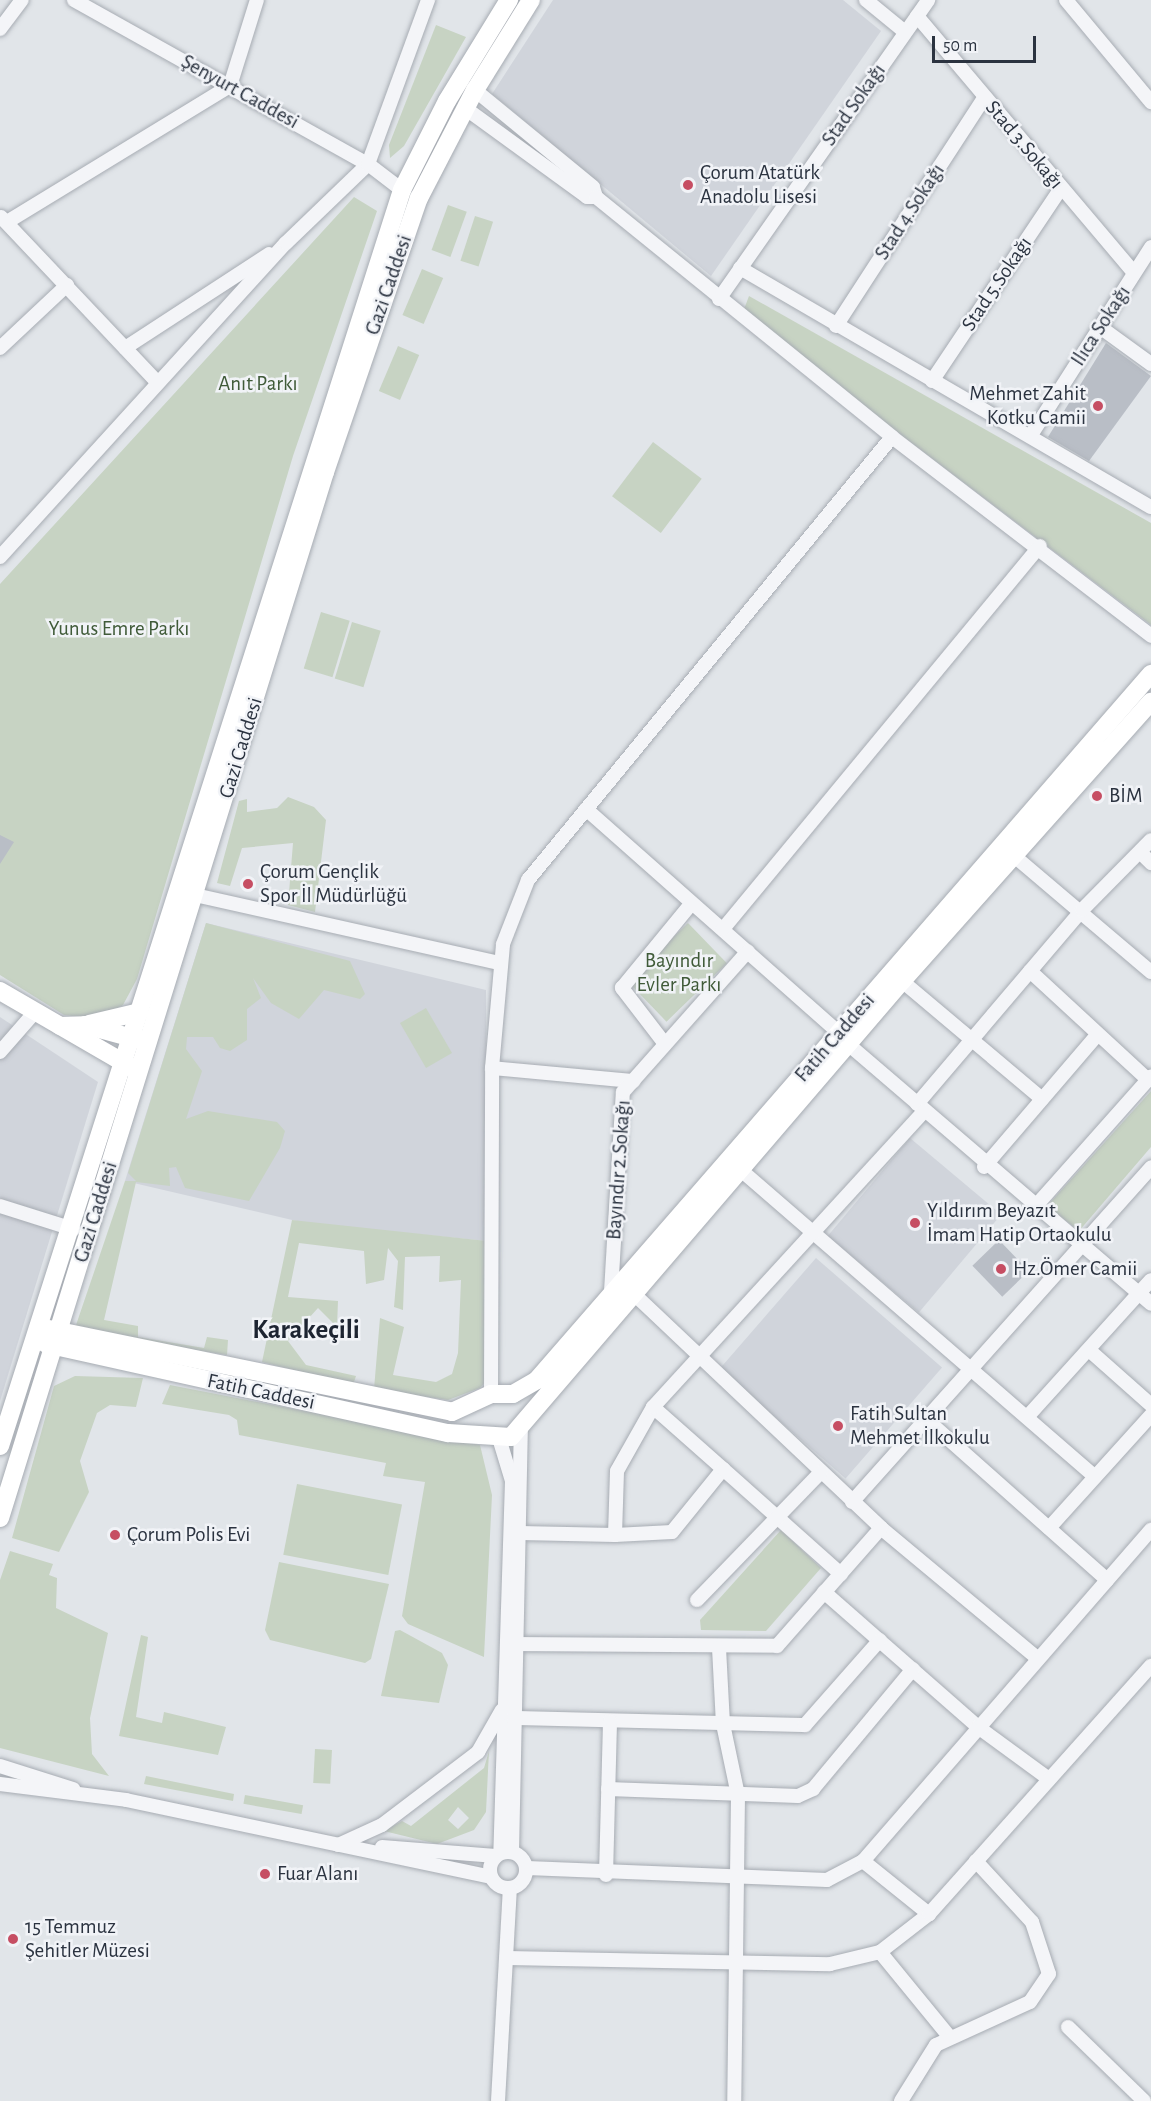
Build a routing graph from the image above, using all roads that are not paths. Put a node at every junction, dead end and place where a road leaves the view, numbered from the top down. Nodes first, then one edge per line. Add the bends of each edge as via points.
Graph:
1 (22, 0) edge
2 (74, 0) edge
3 (258, 0) edge
4 (428, 0) edge
5 (509, 0) edge
6 (531, 0) edge
7 (866, 0) edge
8 (928, 0) edge
9 (1066, 0) edge
10 (917, 16) junction
11 (0, 29) edge
12 (905, 32) junction
13 (468, 85) junction
14 (230, 86) junction
15 (984, 98) junction
16 (448, 99) junction
17 (1151, 102) edge
18 (465, 108) junction
19 (368, 164) junction
20 (1061, 188) junction
21 (402, 190) junction
22 (596, 197) junction
23 (419, 198) junction
24 (2, 218) edge
25 (286, 243) junction
26 (1151, 247) edge
27 (740, 268) junction
28 (1134, 273) junction
29 (67, 285) junction
30 (718, 299) junction
31 (836, 326) junction
32 (1100, 327) junction
33 (1, 346) edge
34 (125, 348) junction
35 (1151, 364) edge
36 (932, 381) junction
37 (158, 383) junction
38 (1031, 435) junction
39 (892, 437) junction
40 (1151, 507) edge
41 (1040, 546) junction
42 (0, 557) edge
43 (1151, 636) edge
44 (1151, 674) edge
45 (1151, 702) edge
46 (586, 809) junction
47 (1151, 840) edge
48 (1140, 852) junction
49 (1013, 855) junction
50 (1151, 863) edge
51 (195, 895) junction
52 (691, 904) junction
53 (1082, 910) junction
54 (723, 929) junction
55 (748, 951) junction
56 (500, 963) junction
57 (1030, 971) junction
58 (1151, 972) edge
59 (902, 981) junction
60 (0, 990) edge
61 (140, 1012) junction
62 (34, 1013) junction
63 (85, 1025) junction
64 (60, 1026) junction
65 (1097, 1035) junction
66 (843, 1038) junction
67 (971, 1039) junction
68 (141, 1040) junction
69 (665, 1044) junction
70 (0, 1052) edge
71 (132, 1067) junction
72 (492, 1068) junction
73 (1149, 1078) edge
74 (633, 1081) junction
75 (1042, 1099) junction
76 (920, 1108) junction
77 (984, 1167) junction
78 (1151, 1167) edge
79 (742, 1171) junction
80 (0, 1206) edge
81 (1034, 1208) junction
82 (73, 1229) junction
83 (816, 1235) junction
84 (1082, 1246) junction
85 (1151, 1280) edge
86 (611, 1292) junction
87 (1139, 1294) junction
88 (635, 1295) junction
89 (1151, 1304) edge
90 (38, 1334) junction
91 (58, 1339) junction
92 (1089, 1350) junction
93 (700, 1355) junction
94 (974, 1369) junction
95 (513, 1394) junction
96 (488, 1397) junction
97 (1151, 1406) edge
98 (652, 1407) junction
99 (1151, 1415) edge
100 (1028, 1416) junction
101 (927, 1420) junction
102 (524, 1424) junction
103 (494, 1436) junction
104 (0, 1444) edge
105 (723, 1469) junction
106 (821, 1472) junction
107 (1095, 1477) junction
108 (852, 1502) junction
109 (0, 1518) edge
110 (778, 1518) junction
111 (881, 1528) junction
112 (1049, 1528) junction
113 (1151, 1530) edge
114 (520, 1533) junction
115 (615, 1535) junction
116 (841, 1574) junction
117 (1107, 1580) junction
118 (824, 1592) junction
119 (697, 1600) dead end
120 (880, 1640) junction
121 (517, 1644) junction
122 (719, 1648) junction
123 (1037, 1658) junction
124 (1151, 1666) edge
125 (913, 1669) junction
126 (504, 1707) junction
127 (514, 1718) junction
128 (610, 1721) junction
129 (723, 1724) junction
130 (978, 1727) junction
131 (0, 1766) edge
132 (1049, 1779) junction
133 (0, 1784) edge
134 (608, 1789) junction
135 (738, 1795) junction
136 (104, 1798) junction
137 (338, 1845) junction
138 (503, 1853) junction
139 (863, 1861) junction
140 (976, 1861) junction
141 (527, 1868) junction
142 (606, 1875) junction
143 (491, 1877) junction
144 (735, 1880) junction
145 (510, 1888) junction
146 (928, 1914) junction
147 (880, 1952) junction
148 (507, 1958) junction
149 (736, 1960) junction
150 (1068, 2027) dead end
151 (948, 2035) junction
152 (498, 2101) edge
153 (734, 2101) edge
154 (901, 2101) edge
155 (1144, 2101) edge

1 - 11 street
2 - 14 street, Şenyurt Caddesi
3 - 14 street
4 - 19 street
5 - 13 main road, Gazi Caddesi
6 - 13 main road, Gazi Caddesi
7 - 12 street
8 - 10 street, Stad Sokağı
9 - 17 street
10 - 12 street, Stad Sokağı
10 - 15 street, Stad 3.Sokağı
12 - 27 street, Stad Sokağı
13 - 16 main road, Gazi Caddesi
13 - 18 main road, Gazi Caddesi
13 - 22 street via 593,187
14 - 19 street, Şenyurt Caddesi
14 - 24 street
15 - 20 street, Stad 3.Sokağı
15 - 31 street, Stad 4.Sokağı
16 - 18 main road
16 - 21 main road, Gazi Caddesi
18 - 22 street via 587,197
18 - 23 main road, Gazi Caddesi
19 - 21 street, Şenyurt Caddesi
19 - 25 street
20 - 28 street, Stad 3.Sokağı
20 - 36 street, Stad 5.Sokağı
21 - 23 main road
21 - 61 main road, Gazi Caddesi
22 - 30 street
23 - 51 main road, Gazi Caddesi via 325,472
24 - 29 street
25 - 34 street
25 - 37 street
26 - 28 street, Ilıca Sokağı
27 - 30 street, Stad Sokağı
27 - 31 street
28 - 32 street, Ilıca Sokağı
29 - 33 street
29 - 34 street
30 - 39 street
31 - 36 street
32 - 35 street
32 - 38 street, Ilıca Sokağı
34 - 37 street
36 - 38 street
37 - 42 street
38 - 40 street
39 - 41 street
39 - 46 street
41 - 43 street
41 - 54 street
44 - 66 main road, Fatih Caddesi
45 - 49 main road, Fatih Caddesi
46 - 52 street
46 - 56 street via 528,880
47 - 48 street
48 - 50 street
48 - 53 street
49 - 53 street
49 - 59 main road, Fatih Caddesi
51 - 56 street
51 - 68 main road, Gazi Caddesi
52 - 54 street
52 - 69 street via 622,988
53 - 57 street
53 - 58 street
54 - 55 street
55 - 66 street
55 - 69 street, Bayındır 2.Sokağı
56 - 72 street
57 - 65 street
57 - 67 street
59 - 66 main road, Fatih Caddesi
59 - 67 street
60 - 62 main road
61 - 63 main road
61 - 68 main road, Gazi Caddesi
62 - 64 main road
62 - 70 street
63 - 64 main road
63 - 68 main road
64 - 71 main road
65 - 73 street
65 - 75 street
66 - 76 street
66 - 79 main road, Fatih Caddesi
66 - 86 main road, Fatih Caddesi
67 - 75 street
67 - 76 street
68 - 71 main road, Gazi Caddesi
69 - 74 street, Bayındır 2.Sokağı
71 - 82 main road, Gazi Caddesi
71 - 91 main road, Gazi Caddesi
72 - 74 street
72 - 96 street
73 - 81 street
74 - 86 street, Bayındır 2.Sokağı via 623,1092
75 - 77 street
76 - 77 street
76 - 83 street
77 - 81 street
78 - 84 street
79 - 83 street
79 - 88 main road, Fatih Caddesi
80 - 82 street
81 - 84 street
82 - 90 main road, Gazi Caddesi
83 - 93 street
83 - 94 street
84 - 87 street
84 - 94 street
85 - 87 street
86 - 95 main road, Fatih Caddesi via 537,1380
87 - 89 street
87 - 92 street
88 - 93 street
88 - 102 main road, Fatih Caddesi
90 - 91 main road, Fatih Caddesi
90 - 104 main road, Gazi Caddesi
91 - 96 main road, Fatih Caddesi via 452,1412
91 - 103 main road, Fatih Caddesi via 448,1433
91 - 109 main road, Gazi Caddesi
92 - 97 street
92 - 100 street
93 - 98 street
93 - 106 street
94 - 100 street
94 - 101 street
95 - 96 main road, Fatih Caddesi
95 - 102 main road via 525,1406
96 - 103 main road via 479,1412
98 - 105 street
98 - 115 street via 617,1471
99 - 107 street
100 - 107 street
101 - 108 street
101 - 112 street
102 - 103 main road, Fatih Caddesi
102 - 114 street
103 - 126 street via 512,1480
105 - 110 street
105 - 115 street via 672,1532
106 - 108 street
106 - 110 street
107 - 112 street
108 - 111 street
110 - 116 street
110 - 119 street
111 - 116 street
111 - 123 street
112 - 117 street
113 - 117 street
114 - 115 street
114 - 121 street
116 - 118 street
117 - 123 street
118 - 120 street
118 - 122 street via 777,1646
120 - 125 street
120 - 129 street via 805,1725
121 - 122 street
121 - 127 street
122 - 129 street
123 - 130 street
124 - 132 street
125 - 130 street
125 - 135 street via 813,1789 798,1796
126 - 137 street via 478,1752 382,1825
126 - 138 street
127 - 128 street
127 - 138 street
128 - 129 street
128 - 134 street
129 - 135 street
130 - 132 street
130 - 139 street
131 - 136 street
132 - 140 street
133 - 136 street
134 - 135 street
134 - 142 street
135 - 144 street
136 - 137 street
137 - 138 street
137 - 143 street
138 - 141 street
138 - 143 street
139 - 144 street via 827,1880
139 - 146 street
140 - 146 street
140 - 151 street via 1032,1922 1049,1974 1024,2006
141 - 142 street
141 - 145 street via 524,1880
142 - 144 street
143 - 145 street
144 - 149 street
145 - 148 street
146 - 147 street
147 - 149 street via 830,1964
147 - 151 street
148 - 149 street
148 - 152 street
149 - 153 street
150 - 155 street
151 - 154 street via 936,2045

